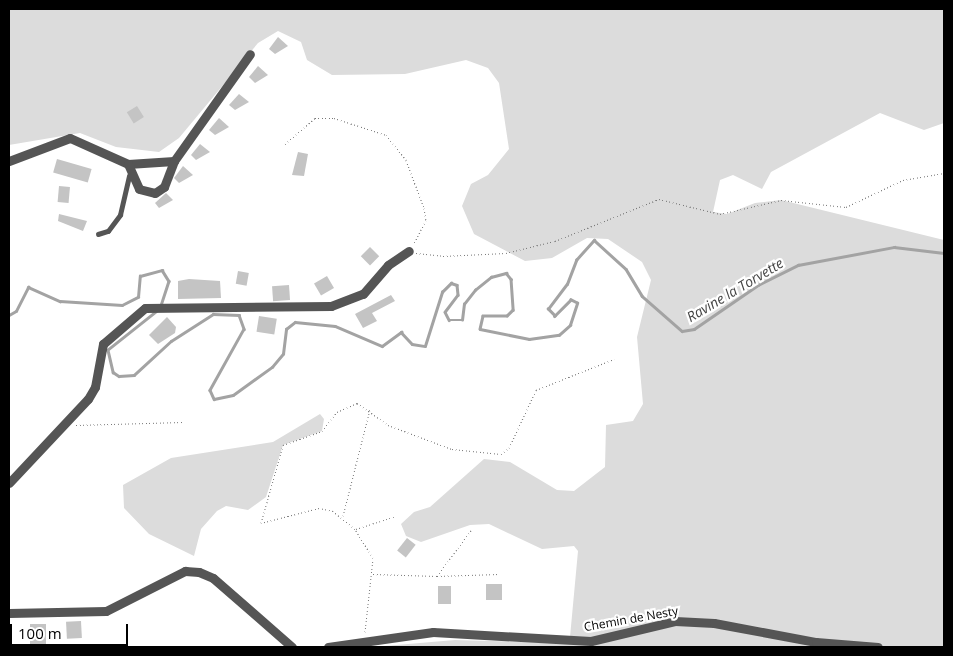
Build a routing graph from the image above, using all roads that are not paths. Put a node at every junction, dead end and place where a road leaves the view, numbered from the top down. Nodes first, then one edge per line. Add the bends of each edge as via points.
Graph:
1 (250, 54) dead end
2 (9, 161) edge
3 (174, 161) junction
4 (128, 164) junction
5 (130, 176) junction
6 (98, 234) dead end
7 (409, 251) road end
8 (9, 483) edge
9 (9, 613) edge
10 (292, 647) edge
11 (328, 647) edge
12 (878, 647) edge

1 - 3 street
2 - 4 street via 70,138
3 - 4 street
3 - 5 street via 164,187 155,193 139,189
4 - 5 street
5 - 6 lane via 120,215 108,231
7 - 8 street via 388,265 362,294 331,306 158,305 129,319 103,344 95,387
9 - 10 street via 106,611 183,572 199,572 213,578
11 - 12 street, Chemin de Nesty via 433,632 591,641 675,621 714,622 816,642

